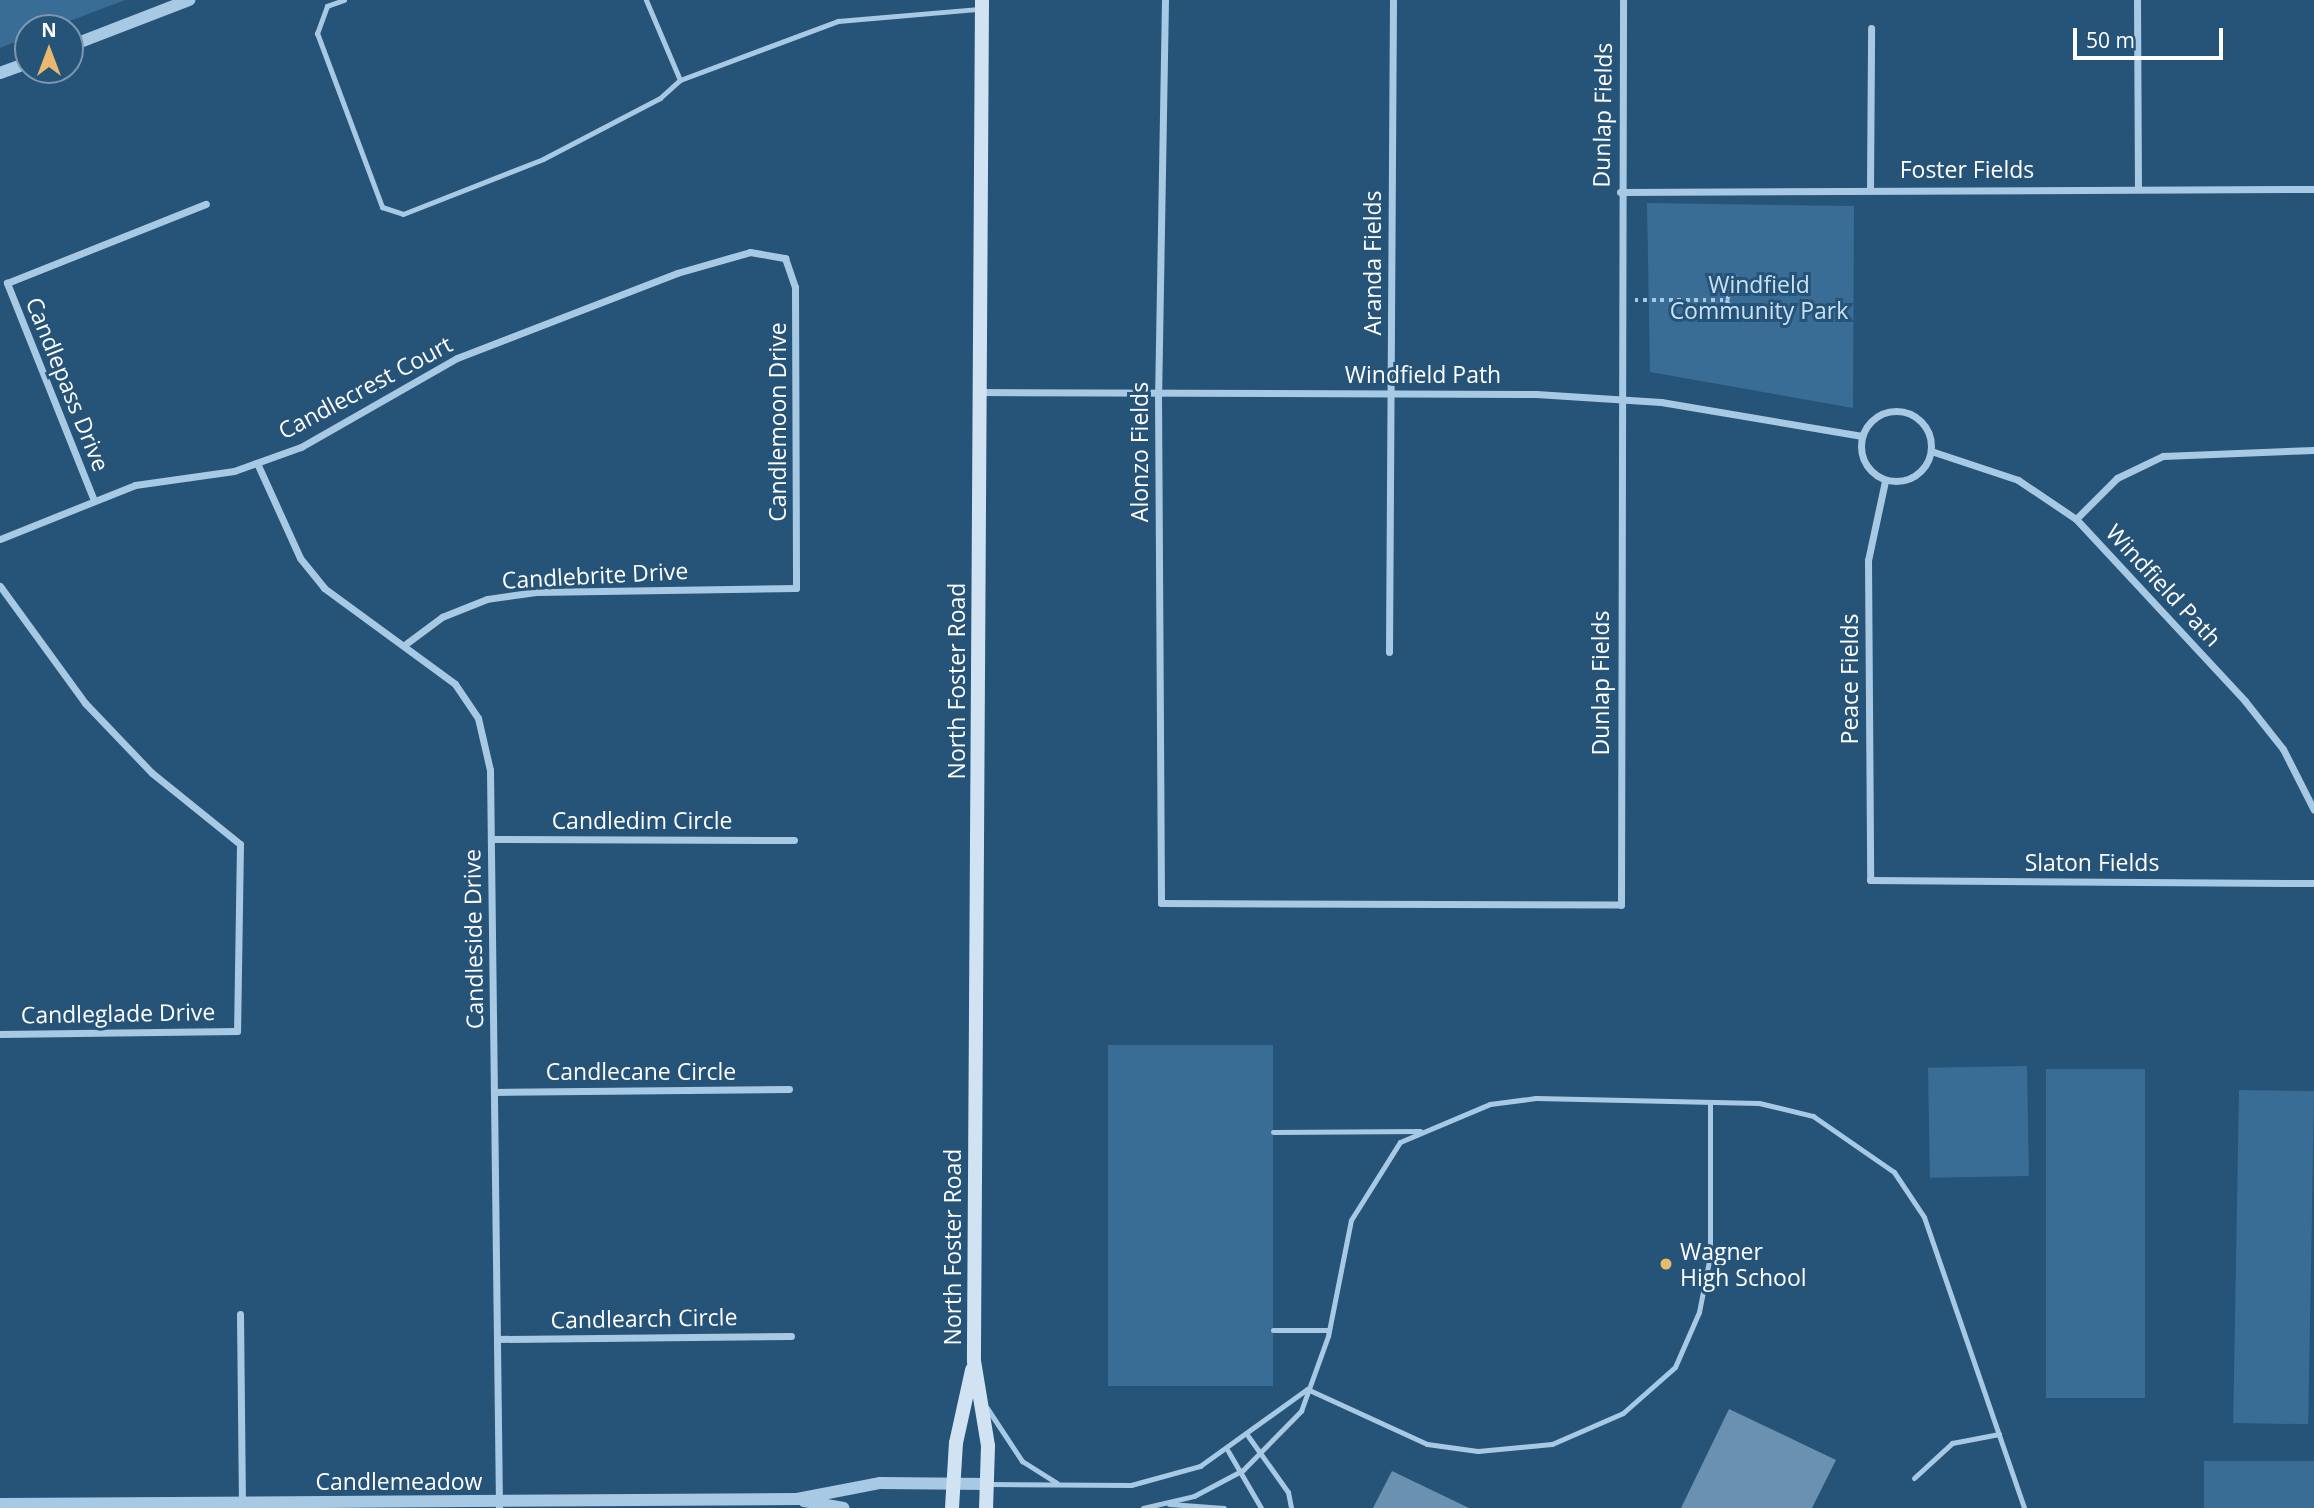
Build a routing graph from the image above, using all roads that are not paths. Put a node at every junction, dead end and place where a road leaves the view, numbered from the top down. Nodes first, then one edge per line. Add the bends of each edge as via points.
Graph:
1 (189, 0) edge
2 (344, 0) edge
3 (646, 0) edge
4 (1165, 0) edge
5 (1393, 0) edge
6 (1623, 0) edge
7 (2137, 0) edge
8 (982, 4) edge
9 (1871, 28) dead end
10 (84, 41) edge
11 (680, 80) junction
12 (2138, 188) junction
13 (2314, 188) edge
14 (1870, 189) junction
15 (1620, 192) junction
16 (206, 204) dead end
17 (785, 258) joint
18 (981, 392) junction
19 (1157, 393) junction
20 (1390, 393) junction
21 (1618, 401) junction
22 (1862, 436) junction
23 (2314, 450) edge
24 (1931, 451) junction
25 (257, 463) junction
26 (1885, 481) junction
27 (93, 498) junction
28 (2076, 519) junction
29 (0, 539) edge
30 (0, 586) edge
31 (796, 588) joint
32 (407, 643) junction
33 (1389, 652) dead end
34 (2314, 810) edge
35 (491, 839) junction
36 (794, 840) dead end
37 (1870, 880) joint
38 (2314, 883) edge
39 (1161, 903) joint
40 (0, 1034) edge
41 (789, 1089) dead end
42 (494, 1092) junction
43 (1710, 1102) junction
44 (1422, 1131) junction
45 (1273, 1132) dead end
46 (240, 1314) dead end
47 (1329, 1330) junction
48 (1272, 1331) dead end
49 (791, 1336) dead end
50 (497, 1339) junction
51 (974, 1361) junction
52 (1307, 1390) junction
53 (980, 1396) junction
54 (1999, 1434) junction
55 (1248, 1436) junction
56 (1228, 1451) junction
57 (1263, 1454) junction
58 (1242, 1470) junction
59 (1914, 1478) dead end
60 (953, 1483) junction
61 (988, 1484) junction
62 (1060, 1485) junction
63 (797, 1499) junction
64 (0, 1504) edge
65 (757, 1504) edge
66 (242, 1505) edge
67 (499, 1505) edge
68 (1156, 1505) junction
69 (843, 1508) edge
70 (952, 1508) edge
71 (986, 1508) edge
72 (1143, 1508) edge
73 (1224, 1508) edge
74 (1261, 1508) edge
75 (1291, 1508) edge
76 (2024, 1508) edge

1 - 10 street
2 - 11 lane via 327,6 317,33 382,207 404,214 543,159 660,98
3 - 11 lane
4 - 19 street, Alonzo Fields
5 - 20 street, Aranda Fields
6 - 15 street, Dunlap Fields
7 - 12 street
8 - 11 lane via 838,21
8 - 18 main road, North Foster Road
9 - 14 street
12 - 13 street, Foster Fields
12 - 14 street, Foster Fields
14 - 15 street, Foster Fields
15 - 21 street, Dunlap Fields
16 - 27 street, Candlepass Drive via 7,283
17 - 25 street, Candlecrest Court via 750,252 677,273 457,358 301,447
17 - 31 street, Candlemoon Drive via 795,287
18 - 19 street, Windfield Path
18 - 51 main road, North Foster Road
19 - 20 street, Windfield Path
19 - 39 street, Alonzo Fields
20 - 21 street, Windfield Path
20 - 33 street, Aranda Fields
21 - 22 street, Windfield Path
21 - 39 street, Dunlap Fields via 1621,905
22 - 24 street via 1878,416 1904,412 1925,426
22 - 26 street via 1864,463
23 - 28 street via 2163,456 2117,478
24 - 26 street via 1910,479
24 - 28 street, Windfield Path via 2018,480
25 - 27 street, Candlecrest Court
25 - 32 street, Candleside Drive via 300,558 324,588
26 - 37 street, Peace Fields via 1868,560
27 - 29 street, Candlecrest Court
28 - 34 street, Windfield Path via 2245,701 2283,749
30 - 40 street, Candleglade Drive via 85,703 152,773 240,844 237,1031
31 - 32 street, Candlebrite Drive via 536,592 487,599 442,617
32 - 35 street, Candleside Drive via 455,684 478,718 490,770
35 - 36 street, Candledim Circle
35 - 42 street, Candleside Drive
37 - 38 street, Slaton Fields
41 - 42 street, Candlecane Circle
42 - 50 street, Candleside Drive
43 - 44 lane via 1536,1098 1490,1104
43 - 52 lane via 1710,1256 1699,1312 1675,1367 1623,1413 1552,1444 1478,1451 1427,1444
43 - 54 lane via 1759,1103 1813,1116 1894,1172 1924,1217
44 - 45 lane
44 - 47 lane via 1400,1142 1378,1168 1351,1220
46 - 66 street
47 - 48 lane
47 - 52 lane
49 - 50 street, Candlearch Circle
50 - 67 street, Candleside Drive
51 - 53 main road, North Foster Road
51 - 60 main road, North Foster Road
52 - 55 lane via 1282,1402
52 - 57 lane via 1301,1411
53 - 61 main road, North Foster Road
53 - 62 lane via 1022,1461
54 - 59 lane via 1952,1443
54 - 76 lane
55 - 56 lane
55 - 57 lane
56 - 58 lane
56 - 62 lane via 1200,1466 1131,1485
57 - 58 lane
57 - 75 lane
58 - 68 lane via 1194,1496
58 - 74 lane
60 - 61 street, Candlemeadow
60 - 63 street, Candlemeadow via 880,1483
60 - 70 main road, North Foster Road
61 - 62 lane
61 - 71 main road, North Foster Road
63 - 65 street, Candlemeadow
63 - 69 street, Candlemeadow
64 - 66 street, Candlemeadow
65 - 67 street, Candlemeadow
66 - 67 street, Candlemeadow
68 - 72 lane
68 - 73 lane

